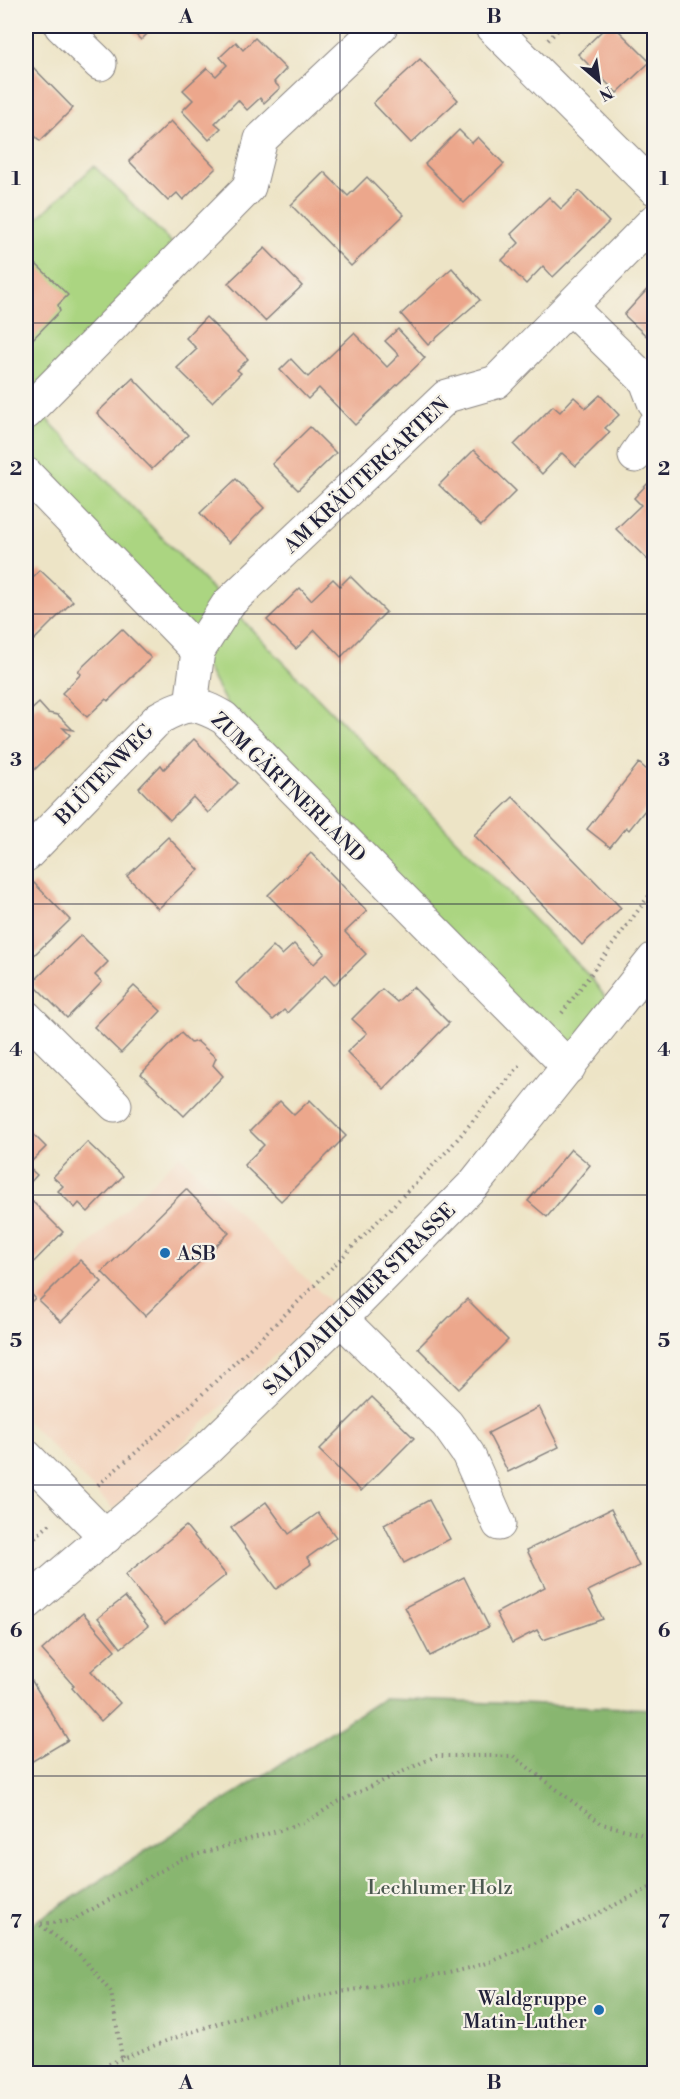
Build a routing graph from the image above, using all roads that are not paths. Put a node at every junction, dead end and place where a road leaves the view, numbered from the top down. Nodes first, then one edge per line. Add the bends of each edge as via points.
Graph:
1 (61, 26) edge
2 (381, 26) edge
3 (491, 26) edge
4 (100, 64) dead end
5 (654, 188) edge
6 (654, 221) edge
7 (570, 307) junction
8 (654, 402) edge
9 (26, 413) edge
10 (654, 425) edge
11 (635, 456) dead end
12 (26, 474) edge
13 (198, 651) junction
14 (191, 705) junction
15 (26, 855) edge
16 (654, 959) edge
17 (26, 1017) edge
18 (569, 1067) junction
19 (115, 1105) dead end
20 (341, 1319) junction
21 (26, 1456) edge
22 (499, 1524) dead end
23 (106, 1537) junction
24 (26, 1604) edge

1 - 4 street
2 - 9 street via 261,139 249,187
3 - 5 street
6 - 7 street, AM KRÄUTERGARTEN
7 - 8 street via 646,381
7 - 13 street, AM KRÄUTERGARTEN via 496,382 447,396 228,604
10 - 11 street
12 - 13 street
13 - 14 street, ZUM GÄRTNERLAND
14 - 15 street, BLÜTENWEG via 159,718
14 - 18 street, ZUM GÄRTNERLAND via 207,708 224,718
16 - 18 street, SALZDAHLUMER STRASSE
17 - 19 street
18 - 20 street, SALZDAHLUMER STRASSE via 474,1184
20 - 22 street via 447,1424 468,1454
20 - 23 street, SALZDAHLUMER STRASSE via 207,1449
21 - 23 street
23 - 24 street, SALZDAHLUMER STRASSE

